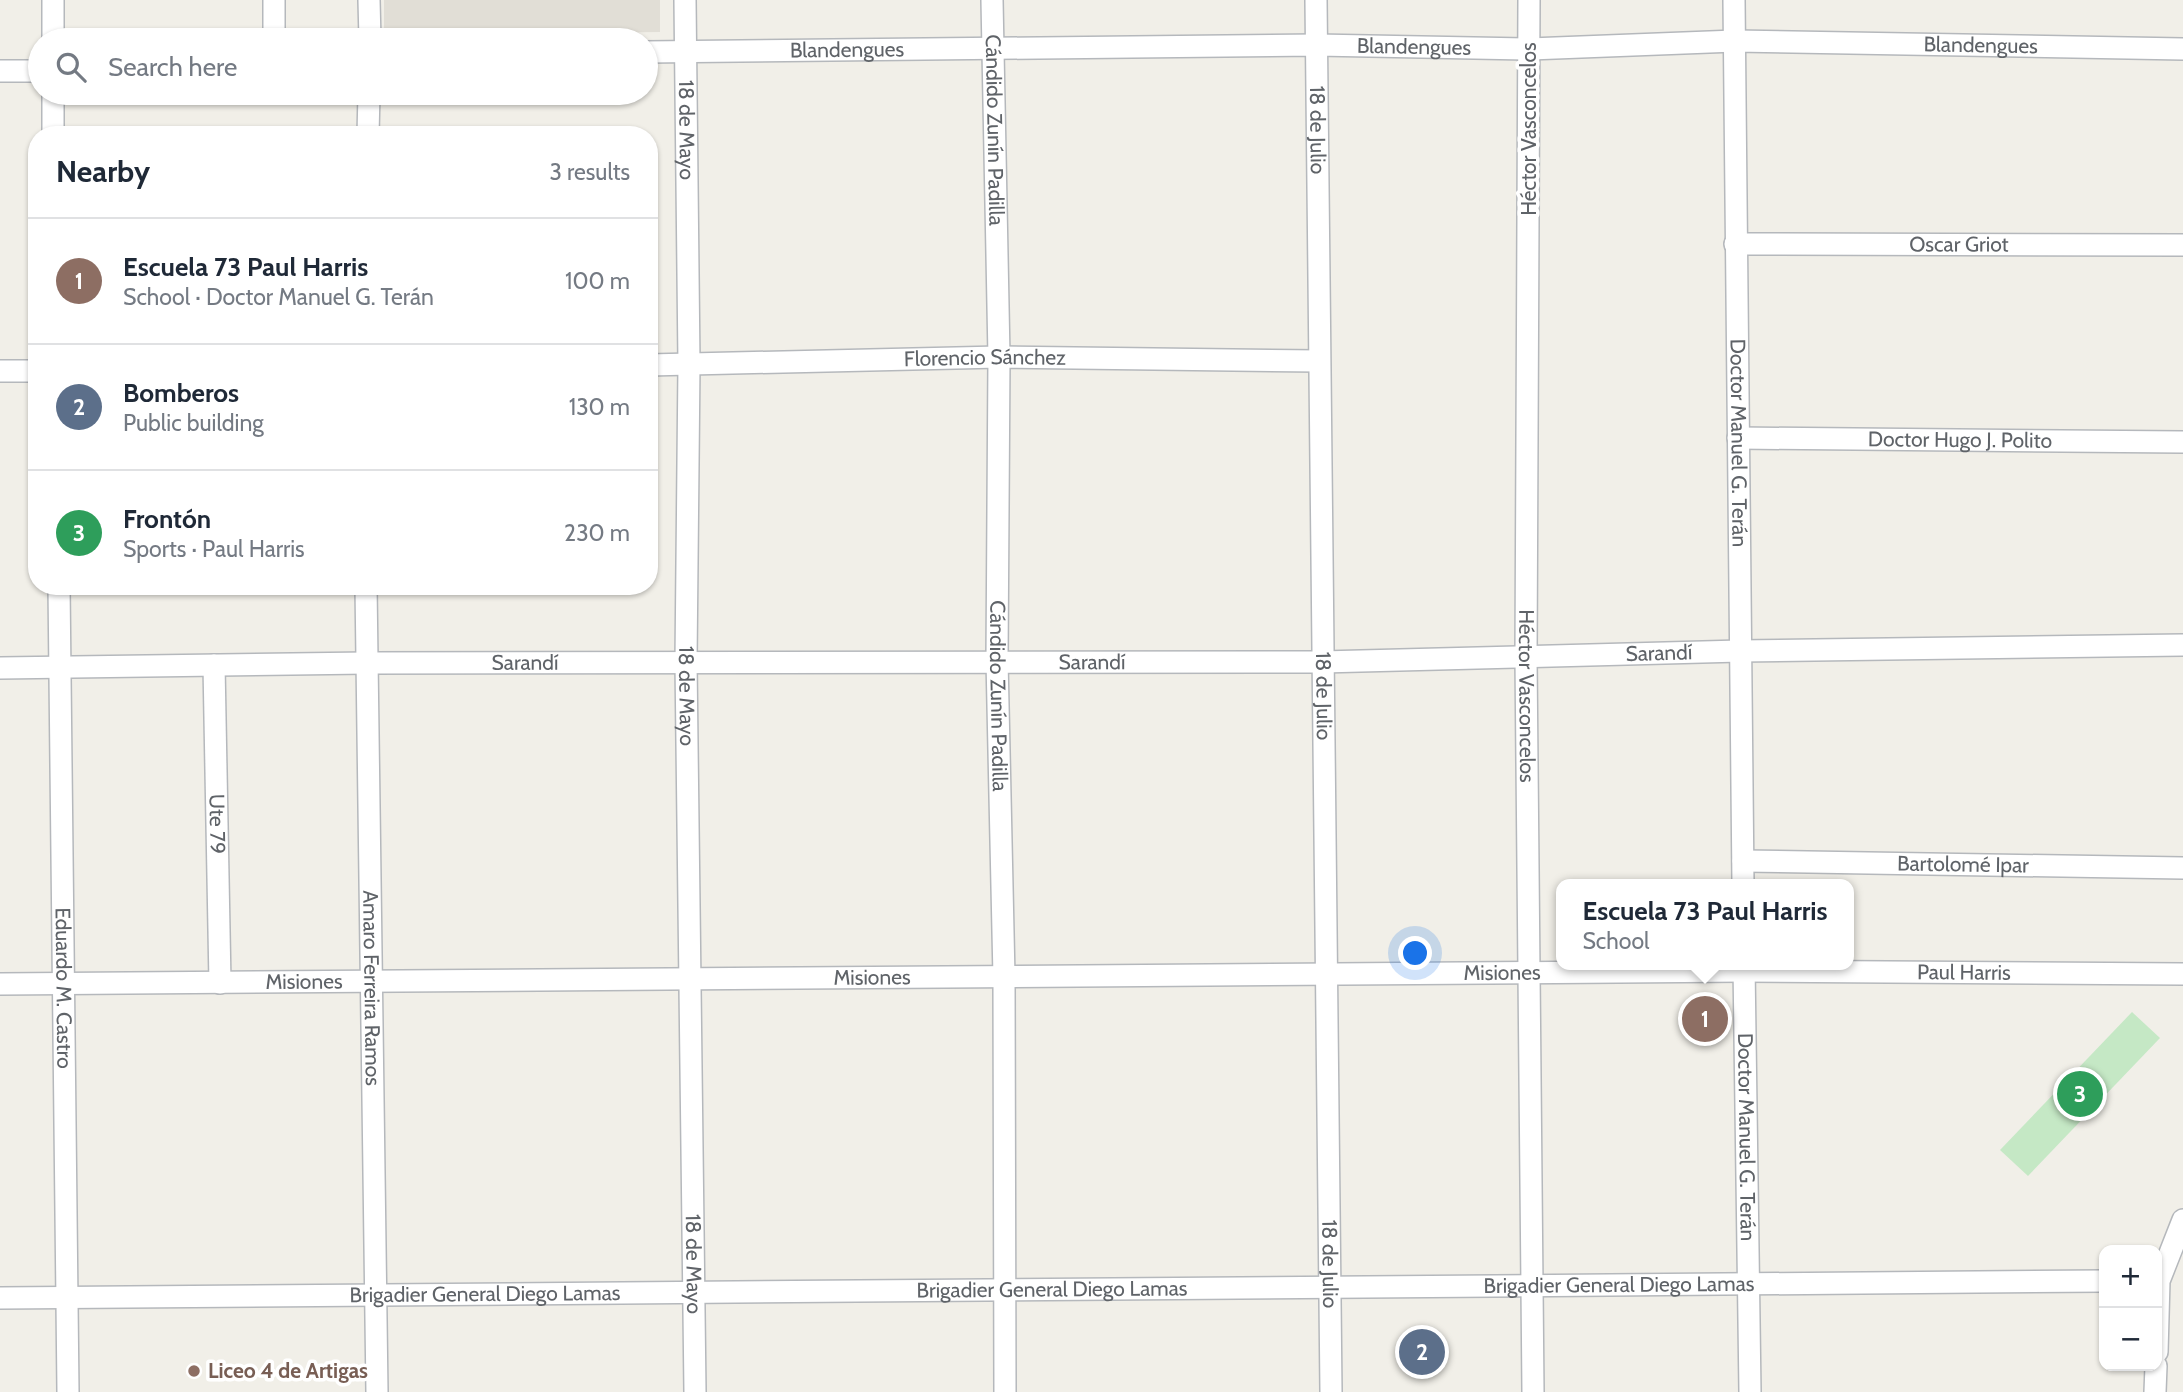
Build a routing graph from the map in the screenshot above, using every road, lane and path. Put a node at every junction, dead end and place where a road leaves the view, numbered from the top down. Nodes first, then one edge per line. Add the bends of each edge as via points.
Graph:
1 (53, 0) edge
2 (274, 0) edge
3 (369, 0) edge
4 (685, 0) edge
5 (992, 0) edge
6 (1316, 0) edge
7 (1529, 0) edge
8 (1734, 0) edge
9 (53, 28) edge
10 (274, 28) edge
11 (370, 28) edge
12 (1735, 41) junction
13 (1317, 45) junction
14 (2183, 48) edge
15 (1530, 49) junction
16 (991, 50) junction
17 (658, 52) edge
18 (685, 52) junction
19 (0, 71) edge
20 (28, 71) edge
21 (53, 105) edge
22 (369, 105) edge
23 (54, 126) edge
24 (368, 126) edge
25 (1735, 244) junction
26 (2183, 245) edge
27 (999, 357) junction
28 (1319, 361) junction
29 (689, 364) junction
30 (658, 365) edge
31 (0, 371) edge
32 (28, 371) edge
33 (1738, 438) junction
34 (2183, 442) edge
35 (59, 595) edge
36 (366, 595) edge
37 (2183, 645) edge
38 (1740, 651) junction
39 (1526, 658) junction
40 (997, 660) junction
41 (686, 662) junction
42 (1322, 662) junction
43 (367, 663) junction
44 (214, 665) junction
45 (0, 668) edge
46 (60, 668) junction
47 (1743, 861) junction
48 (2183, 868) edge
49 (1743, 879) edge
50 (1658, 970) edge
51 (1744, 970) edge
52 (1854, 970) edge
53 (1529, 973) junction
54 (1326, 974) junction
55 (2183, 974) edge
56 (1004, 977) junction
57 (690, 979) junction
58 (372, 982) junction
59 (220, 983) junction
60 (0, 984) edge
61 (64, 984) junction
62 (2183, 1220) edge
63 (2162, 1271) edge
64 (2099, 1281) edge
65 (1749, 1285) junction
66 (1532, 1286) junction
67 (1330, 1288) junction
68 (1004, 1291) junction
69 (694, 1293) junction
70 (376, 1295) junction
71 (0, 1298) edge
72 (67, 1298) junction
73 (2156, 1371) edge
74 (68, 1392) edge
75 (377, 1392) edge
76 (695, 1392) edge
77 (1005, 1392) edge
78 (1331, 1392) edge
79 (1533, 1392) edge
80 (1750, 1392) edge
81 (2155, 1392) edge

1 - 9 street
2 - 10 street
3 - 11 street
4 - 18 street, 18 de Mayo
5 - 16 street, Cándido Zunín Padilla
6 - 13 street, 18 de Julio
7 - 15 street, Héctor Vasconcelos
8 - 12 street, Doctor Manuel G. Terán
12 - 14 street, Blandengues
12 - 15 street, Blandengues
12 - 25 street, Doctor Manuel G. Terán
13 - 15 street, Blandengues
13 - 16 street, Blandengues
13 - 28 street, 18 de Julio
15 - 39 street, Héctor Vasconcelos
16 - 18 street, Blandengues
16 - 27 street, Cándido Zunín Padilla
17 - 18 street, Blandengues
18 - 29 street, 18 de Mayo
19 - 20 street
21 - 23 street
22 - 24 street
25 - 26 street, Oscar Griot
25 - 33 street, Doctor Manuel G. Terán
27 - 28 street, Florencio Sánchez
27 - 29 street, Florencio Sánchez
27 - 40 street, Cándido Zunín Padilla
28 - 42 street, 18 de Julio
29 - 30 street, Florencio Sánchez
29 - 41 street, 18 de Mayo
31 - 32 street
33 - 34 street, Doctor Hugo J. Polito
33 - 38 street, Doctor Manuel G. Terán
35 - 46 street, Eduardo M. Castro
36 - 43 street, Amaro Ferreira Ramos
37 - 38 street, Sarandí
38 - 39 street, Sarandí
38 - 47 street, Doctor Manuel G. Terán
39 - 42 street, Sarandí
39 - 53 street, Héctor Vasconcelos
40 - 41 street, Sarandí
40 - 42 street, Sarandí
40 - 56 street, Cándido Zunín Padilla
41 - 43 street, Sarandí
41 - 57 street, 18 de Mayo
42 - 54 street, 18 de Julio
43 - 44 street, Sarandí
43 - 58 street, Amaro Ferreira Ramos
44 - 46 street, Sarandí
44 - 59 street, Ute 79
45 - 46 street, Sarandí
46 - 61 street, Eduardo M. Castro
47 - 48 street, Bartolomé Ipar
47 - 49 street, Doctor Manuel G. Terán
50 - 53 street, Misiones
51 - 65 street, Doctor Manuel G. Terán
52 - 55 street, Paul Harris
53 - 54 street, Misiones
53 - 66 street, Héctor Vasconcelos
54 - 56 street, Misiones
54 - 67 street, 18 de Julio
56 - 57 street, Misiones
56 - 68 street, Cándido Zunín Padilla
57 - 58 street, Misiones
57 - 69 street, 18 de Mayo
58 - 59 street, Misiones
58 - 70 street, Amaro Ferreira Ramos
59 - 61 street, Misiones
60 - 61 street, Misiones
61 - 72 street, Eduardo M. Castro
62 - 63 street
64 - 65 street, Brigadier General Diego Lamas
65 - 66 street, Brigadier General Diego Lamas
65 - 80 street, Doctor Manuel G. Terán
66 - 67 street, Brigadier General Diego Lamas
66 - 79 street, Héctor Vasconcelos
67 - 68 street, Brigadier General Diego Lamas
67 - 78 street, 18 de Julio
68 - 69 street, Brigadier General Diego Lamas
68 - 77 street, Cándido Zunín Padilla
69 - 70 street, Brigadier General Diego Lamas
69 - 76 street, 18 de Mayo
70 - 72 street, Brigadier General Diego Lamas
70 - 75 street, Amaro Ferreira Ramos
71 - 72 street, Brigadier General Diego Lamas
72 - 74 street, Eduardo M. Castro
73 - 81 street

